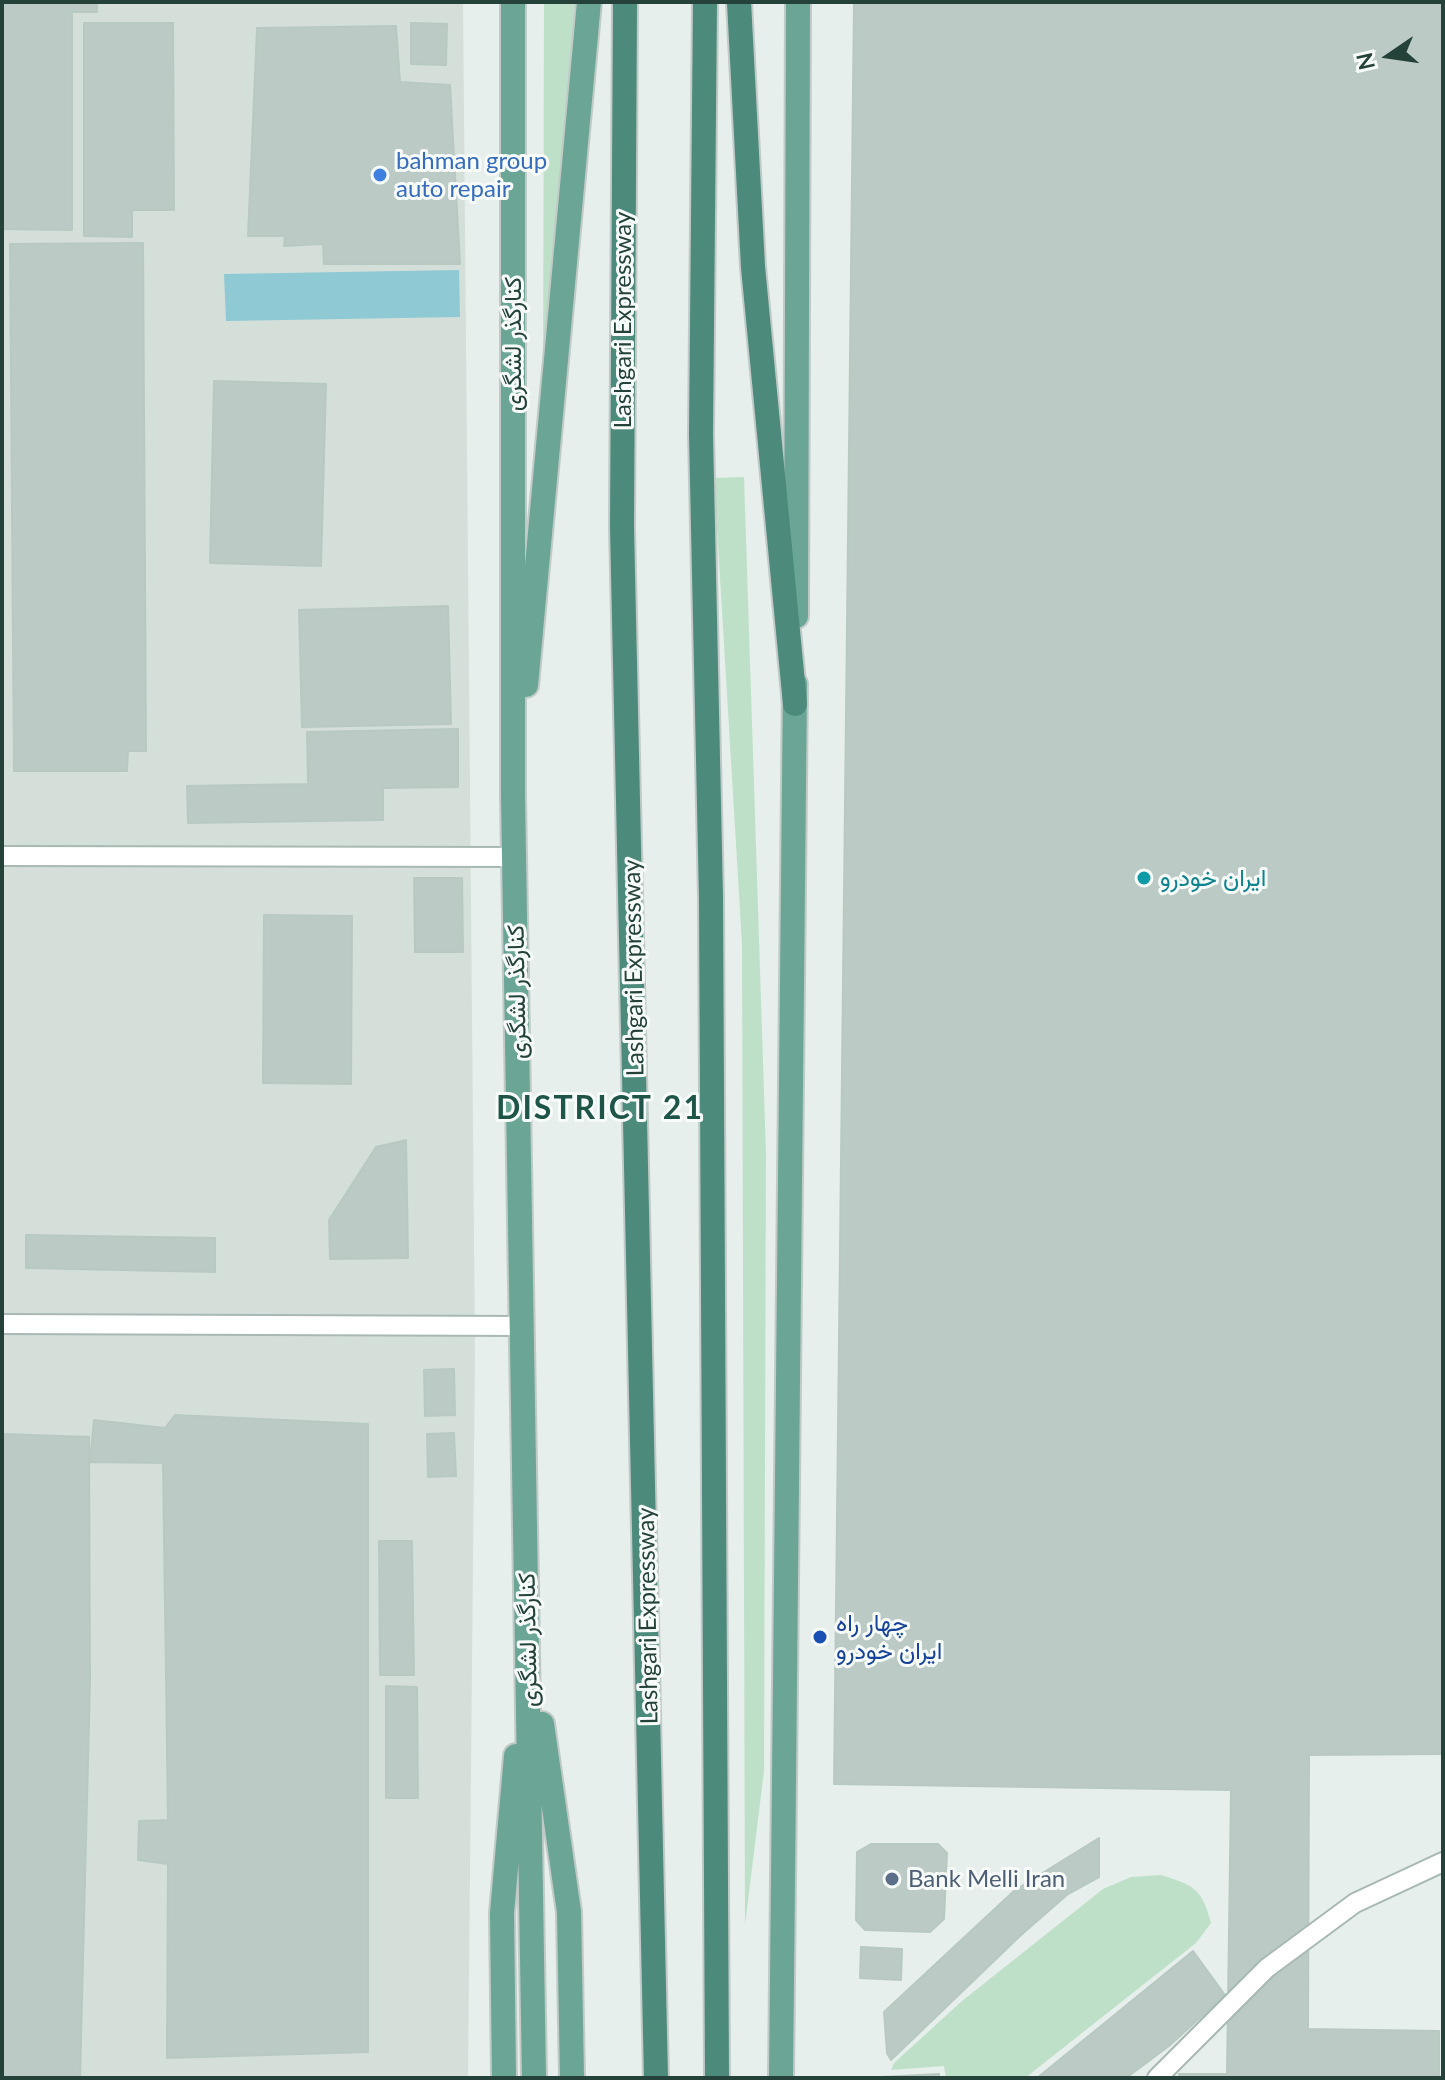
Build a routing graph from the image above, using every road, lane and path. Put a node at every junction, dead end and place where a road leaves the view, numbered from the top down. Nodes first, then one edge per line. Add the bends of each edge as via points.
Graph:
1 (513, 2) edge
2 (589, 2) edge
3 (625, 2) edge
4 (705, 2) edge
5 (739, 2) edge
6 (798, 2) edge
7 (795, 704) junction
8 (513, 795) junction
9 (2, 856) edge
10 (514, 857) junction
11 (2, 1324) edge
12 (523, 1326) junction
13 (528, 1626) junction
14 (1443, 1862) edge
15 (504, 2078) edge
16 (534, 2078) edge
17 (572, 2078) edge
18 (656, 2078) edge
19 (717, 2078) edge
20 (781, 2078) edge
21 (1157, 2078) edge

1 - 8 main road, کنارگذر لشگری
2 - 8 main road
3 - 18 highway, Lashgari Expressway via 622,527
4 - 19 highway via 701,434 711,898
5 - 7 highway via 753,267
6 - 7 main road
7 - 20 main road
8 - 10 main road, کنارگذر لشگری
9 - 10 lane
10 - 12 main road, کنارگذر لشگری
11 - 12 lane
12 - 13 main road, کنارگذر لشگری
13 - 15 main road via 502,1913
13 - 16 main road, کنارگذر لشگری
13 - 17 main road via 569,1912
14 - 21 lane via 1355,1903 1267,1968

